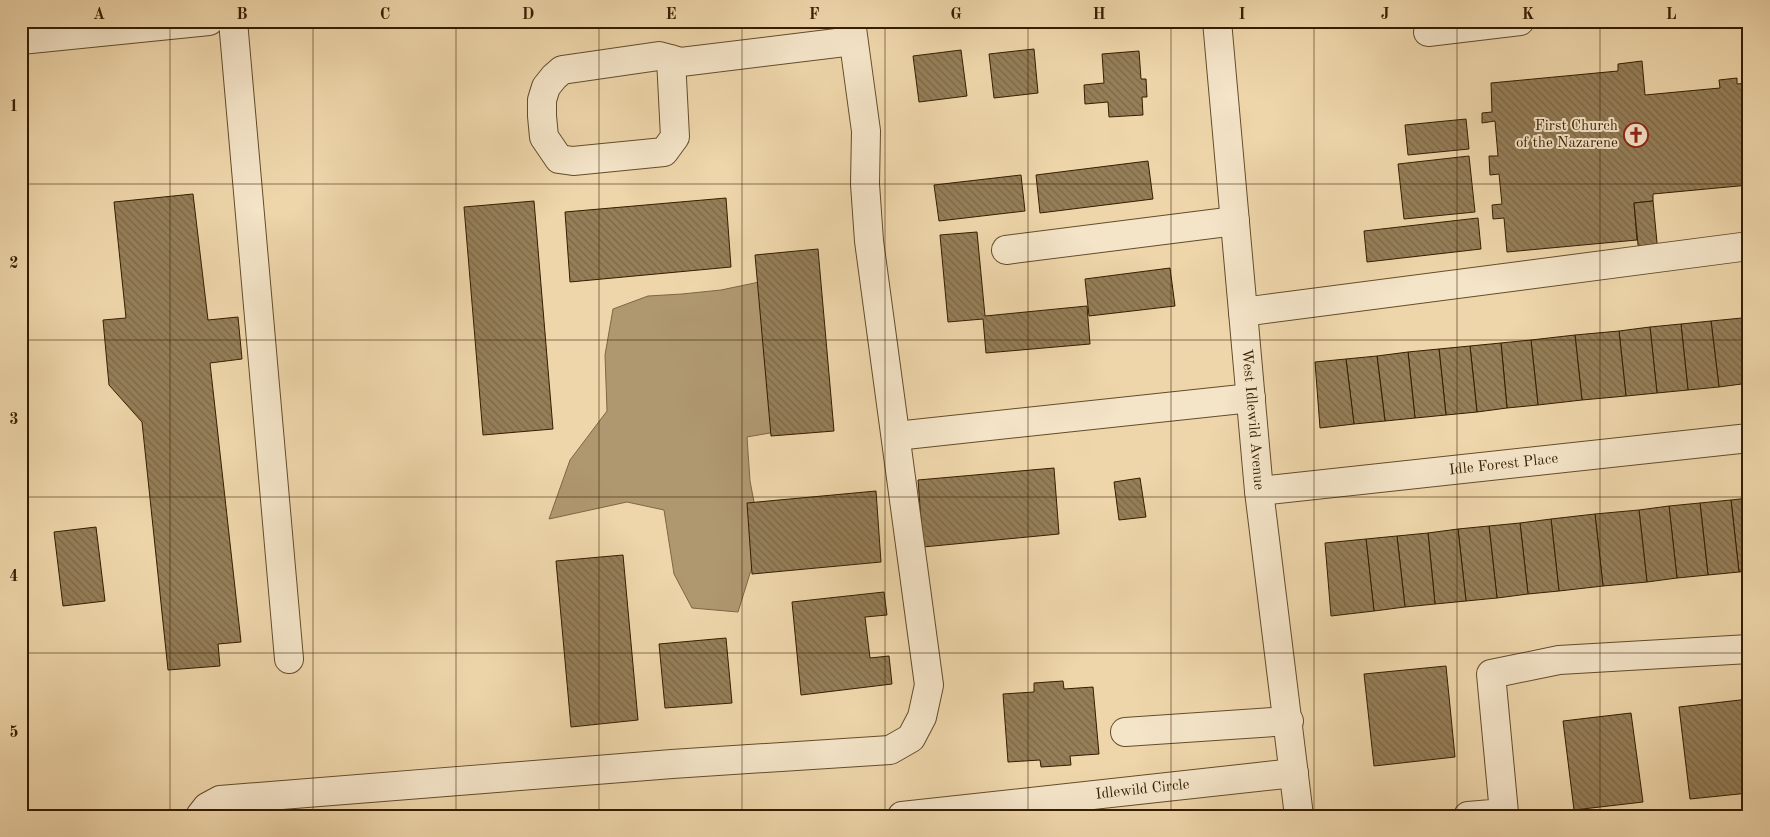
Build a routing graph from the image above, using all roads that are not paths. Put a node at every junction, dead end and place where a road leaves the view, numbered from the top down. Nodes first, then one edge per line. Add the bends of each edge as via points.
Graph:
1 (209, 21) edge
2 (233, 21) edge
3 (1217, 21) edge
4 (1520, 21) edge
5 (852, 31) edge
6 (1428, 32) dead end
7 (21, 40) edge
8 (671, 59) junction
9 (1235, 221) junction
10 (1749, 246) edge
11 (1006, 250) dead end
12 (1243, 312) junction
13 (1251, 398) junction
14 (896, 436) junction
15 (1749, 438) edge
16 (1260, 491) junction
17 (1749, 648) edge
18 (289, 659) dead end
19 (1289, 721) junction
20 (1125, 732) dead end
21 (1294, 773) junction
22 (1504, 815) edge
23 (200, 816) edge
24 (902, 816) edge
25 (1299, 816) edge
26 (1468, 816) edge

1 - 7 street
2 - 18 street
3 - 9 street, West Idlewild Avenue
4 - 6 street
5 - 8 street via 681,62
5 - 14 street via 866,131 869,242
8 - 8 street via 675,137 664,152 573,161 559,159 544,137 542,100 546,87 562,70 659,56
9 - 11 street
9 - 12 street, West Idlewild Avenue
10 - 12 street
12 - 13 street, West Idlewild Avenue
13 - 14 street
13 - 16 street, West Idlewild Avenue
14 - 23 street via 929,686 922,717 911,738 890,750 220,800 207,807
15 - 16 street, Idle Forest Place
16 - 19 street, West Idlewild Avenue
17 - 22 street via 1559,660 1491,674
19 - 20 street
19 - 21 street, West Idlewild Avenue
21 - 24 street, Idlewild Circle
21 - 25 street, West Idlewild Avenue
22 - 26 street

